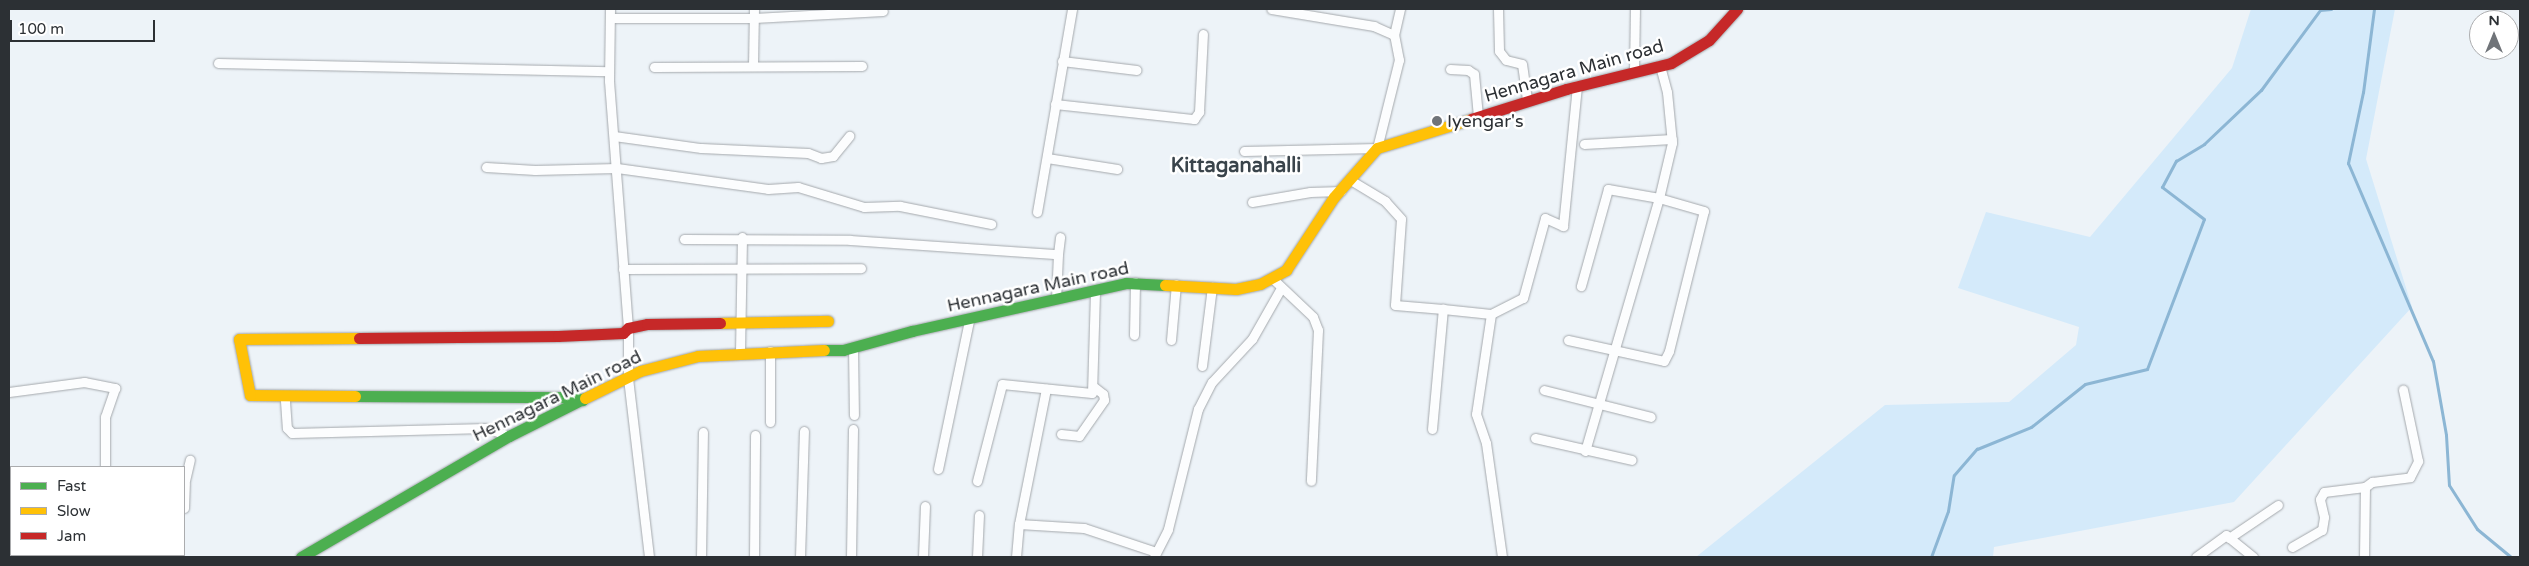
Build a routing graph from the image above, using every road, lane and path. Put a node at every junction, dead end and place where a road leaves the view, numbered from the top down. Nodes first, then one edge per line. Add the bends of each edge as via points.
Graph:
1 (1072, 9) edge
2 (1271, 9) edge
3 (1400, 9) edge
4 (1498, 9) edge
5 (1635, 9) edge
6 (1737, 9) edge
7 (883, 11) dead end
8 (610, 13) edge
9 (754, 14) edge
10 (1203, 34) dead end
11 (1394, 35) junction
12 (1062, 61) junction
13 (218, 63) dead end
14 (1660, 65) junction
15 (753, 66) junction
16 (862, 66) dead end
17 (654, 67) dead end
18 (1450, 69) dead end
19 (1136, 70) dead end
20 (609, 72) junction
21 (1634, 72) junction
22 (1577, 86) junction
23 (1527, 101) junction
24 (1055, 104) junction
25 (1478, 116) junction
26 (614, 136) junction
27 (849, 136) dead end
28 (1672, 139) junction
29 (1584, 144) dead end
30 (1377, 148) junction
31 (1244, 151) dead end
32 (1047, 158) junction
33 (486, 166) dead end
34 (617, 168) junction
35 (1117, 169) dead end
36 (1352, 181) junction
37 (1341, 191) junction
38 (1660, 198) junction
39 (1252, 202) dead end
40 (1037, 212) dead end
41 (991, 224) dead end
42 (742, 237) junction
43 (1060, 237) dead end
44 (684, 238) dead end
45 (1058, 254) junction
46 (862, 268) dead end
47 (622, 269) junction
48 (741, 269) junction
49 (1273, 279) junction
50 (1135, 282) junction
51 (1176, 284) junction
52 (1581, 286) dead end
53 (1212, 287) junction
54 (1281, 288) junction
55 (1095, 292) junction
56 (1056, 299) junction
57 (1443, 309) junction
58 (1491, 314) junction
59 (740, 320) junction
60 (969, 320) junction
61 (828, 321) dead end
62 (628, 328) junction
63 (1134, 335) dead end
64 (1171, 340) dead end
65 (1568, 340) dead end
66 (853, 347) junction
67 (1613, 350) junction
68 (770, 351) junction
69 (740, 352) junction
70 (1202, 366) dead end
71 (628, 378) junction
72 (1094, 386) junction
73 (1046, 389) junction
74 (1544, 390) dead end
75 (2404, 390) dead end
76 (9, 392) edge
77 (582, 400) junction
78 (285, 402) dead end
79 (1598, 402) junction
80 (854, 415) dead end
81 (1651, 417) dead end
82 (770, 422) dead end
83 (853, 429) dead end
84 (1432, 429) dead end
85 (804, 431) dead end
86 (703, 432) dead end
87 (1061, 434) dead end
88 (755, 435) dead end
89 (508, 436) junction
90 (1535, 438) dead end
91 (1585, 451) junction
92 (190, 460) dead end
93 (1632, 460) dead end
94 (105, 466) edge
95 (938, 469) dead end
96 (977, 481) dead end
97 (1311, 481) dead end
98 (185, 484) edge
99 (2366, 487) junction
100 (2278, 505) dead end
101 (925, 506) dead end
102 (979, 515) dead end
103 (1019, 524) junction
104 (2229, 538) junction
105 (2292, 547) dead end
106 (1155, 555) edge
107 (301, 557) edge
108 (649, 557) edge
109 (701, 557) edge
110 (754, 557) edge
111 (800, 557) edge
112 (851, 557) edge
113 (923, 557) edge
114 (977, 557) edge
115 (1016, 557) edge
116 (1502, 557) edge
117 (2196, 557) edge
118 (2253, 557) edge
119 (2364, 557) edge

1 - 12 street
2 - 11 street via 1374,26
3 - 11 street
4 - 23 street via 1499,51 1506,60 1522,64
5 - 21 street
6 - 14 street, Hennagara Main road via 1708,40 1671,63
7 - 9 street
8 - 9 street
8 - 20 street
9 - 15 street
10 - 24 street via 1199,112 1194,119
11 - 30 street via 1399,60
12 - 19 street
12 - 24 street
13 - 20 street
14 - 21 street, Hennagara Main road
14 - 28 street
15 - 16 street
15 - 17 street
18 - 25 street via 1468,70 1474,74
20 - 26 street
21 - 22 street, Hennagara Main road
22 - 23 street, Hennagara Main road
22 - 58 street via 1563,226 1545,218 1523,298
23 - 25 street, Hennagara Main road
24 - 32 street
25 - 30 street, Hennagara Main road
26 - 27 street via 701,148 808,153 821,158 833,156
26 - 34 street
28 - 29 street
28 - 38 street
30 - 31 street
30 - 36 street, Hennagara Main road
32 - 35 street
32 - 40 street
33 - 34 street via 535,170
34 - 41 street via 768,189 798,187 858,206 900,206
34 - 47 street
36 - 37 street, Hennagara Main road
36 - 57 street via 1384,201 1401,219 1395,305
37 - 39 street via 1310,192
37 - 49 street, Hennagara Main road via 1286,270
38 - 52 street via 1608,189
38 - 67 street
38 - 67 street via 1704,211 1669,351 1664,361
42 - 44 street
42 - 45 street via 850,240
42 - 48 street
43 - 45 street
45 - 56 street
46 - 48 street
47 - 48 street
47 - 62 street
48 - 59 street
49 - 53 street, Hennagara Main road via 1236,289
49 - 54 street
50 - 51 street, Hennagara Main road
50 - 55 street, Hennagara Main road
50 - 63 street
51 - 53 street, Hennagara Main road
51 - 64 street
53 - 70 street
54 - 97 street via 1313,316 1318,330
54 - 106 street via 1252,339 1212,382 1198,409 1168,529
55 - 56 street, Hennagara Main road
55 - 72 street
56 - 60 street, Hennagara Main road
57 - 58 street
57 - 84 street
58 - 116 street via 1476,414 1486,444
59 - 61 street
59 - 62 street via 648,324
59 - 69 street
60 - 66 street, Hennagara Main road
60 - 95 street
62 - 71 street
62 - 77 street via 623,334 558,336 240,339 250,395 574,397
65 - 67 street
66 - 68 street, Hennagara Main road via 810,352
66 - 80 street
67 - 79 street
68 - 69 street, Hennagara Main road
68 - 82 street
69 - 71 street, Hennagara Main road via 698,356
71 - 77 street, Hennagara Main road
71 - 108 street
72 - 73 street via 1092,393
72 - 87 street via 1103,394 1104,400 1079,436
73 - 96 street via 1006,383 999,387
73 - 103 street
74 - 79 street
75 - 99 street via 2418,461 2416,470 2410,477 2372,482
76 - 94 street via 84,382 115,388 106,417
77 - 89 street, Hennagara Main road
78 - 89 street via 287,428 292,432 486,428
79 - 81 street
79 - 91 street
83 - 112 street
85 - 111 street
86 - 109 street
88 - 110 street
89 - 107 street, Hennagara Main road
90 - 91 street
91 - 93 street
92 - 98 street
99 - 105 street via 2324,492 2320,499 2324,517 2322,530
99 - 119 street
100 - 104 street
101 - 113 street
102 - 114 street
103 - 106 street via 1084,528
103 - 115 street
104 - 117 street via 2222,536
104 - 118 street

